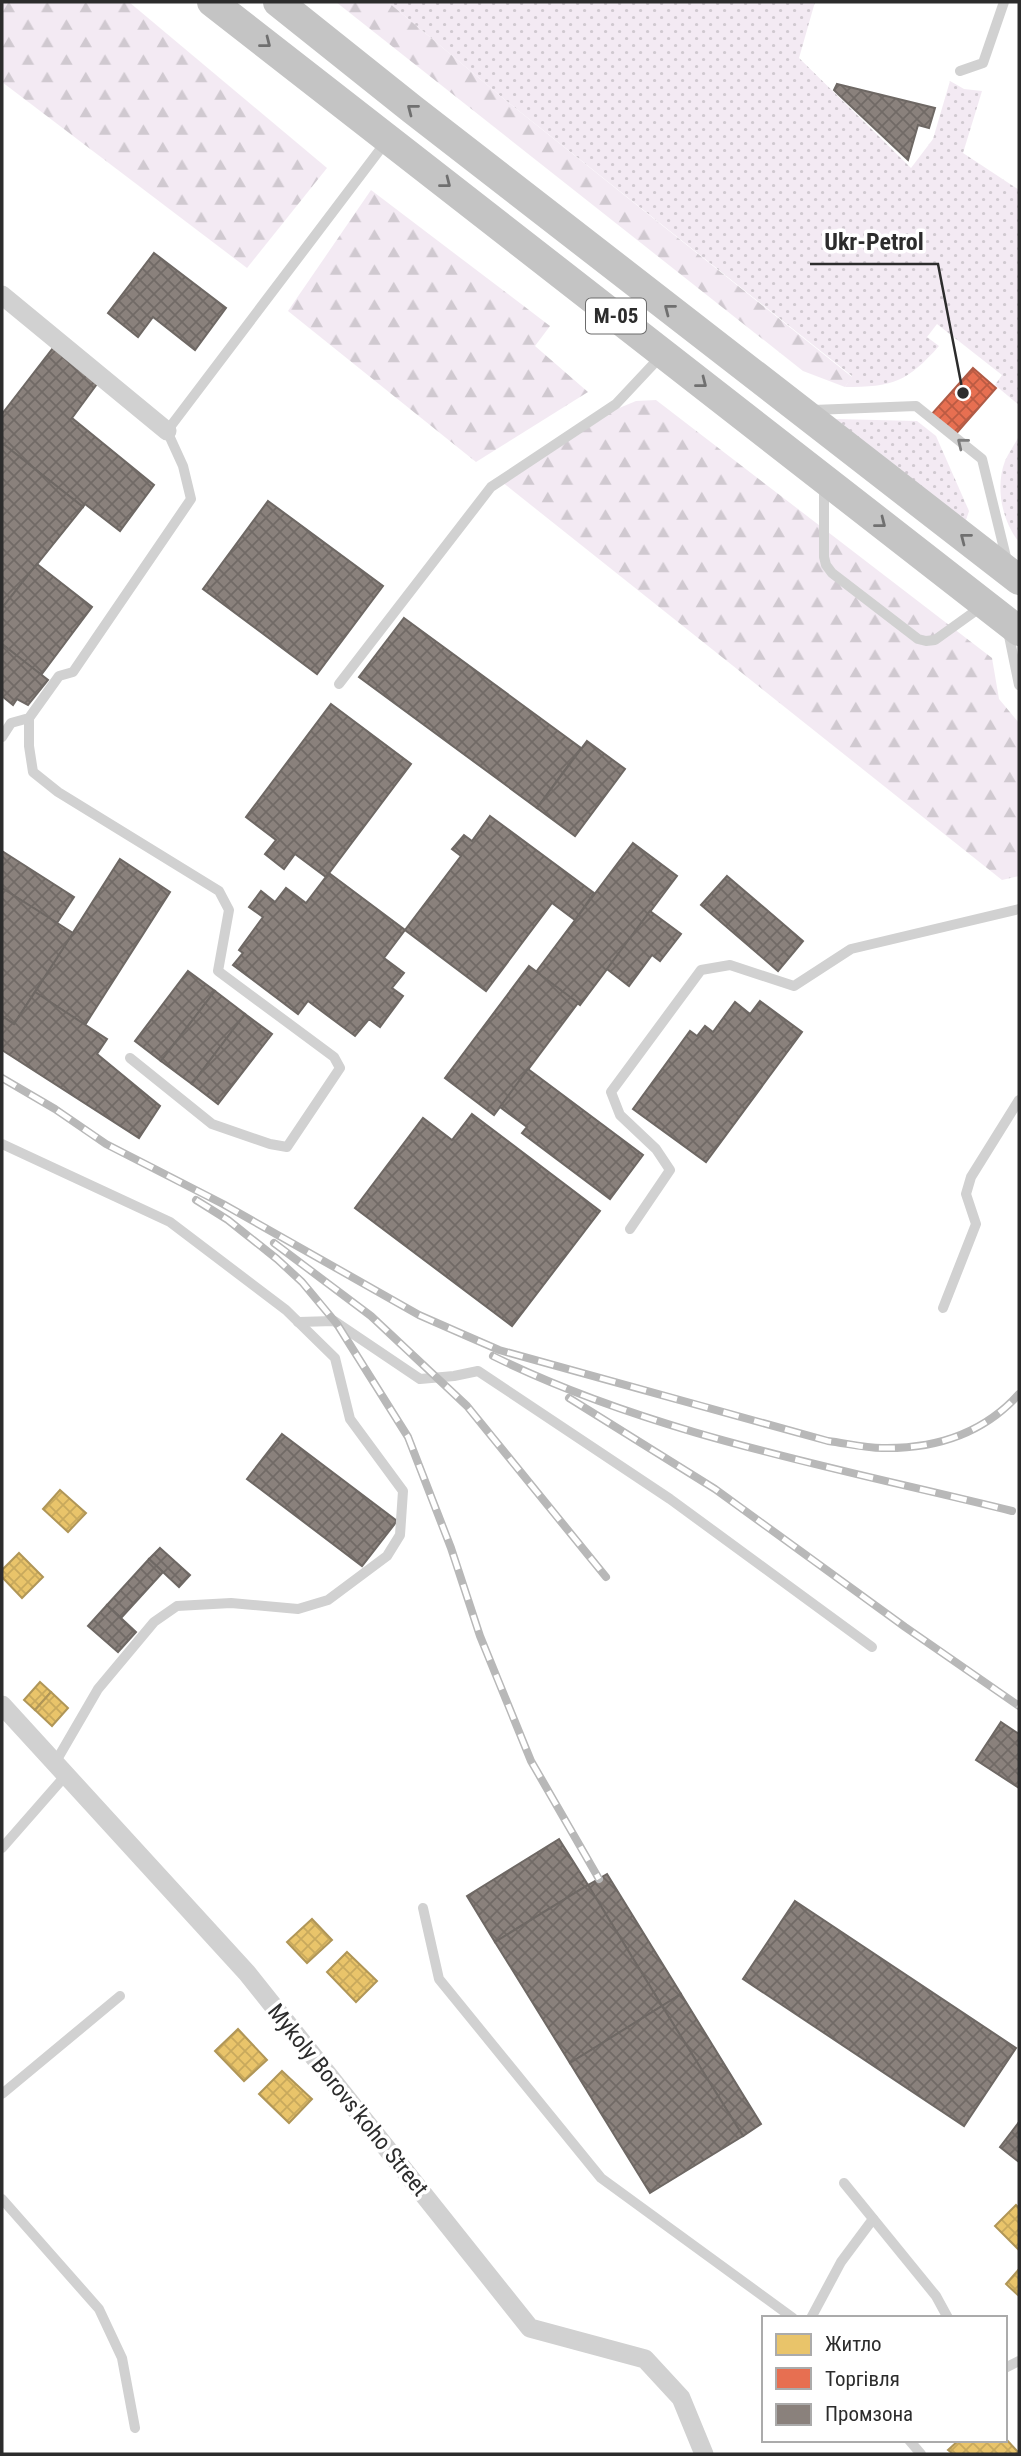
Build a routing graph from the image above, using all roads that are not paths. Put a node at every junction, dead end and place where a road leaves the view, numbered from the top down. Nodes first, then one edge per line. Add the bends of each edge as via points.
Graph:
1 (212, 2) edge
2 (278, 2) edge
3 (1004, 2) edge
4 (960, 71) dead end
5 (389, 138) junction
6 (2, 295) edge
7 (663, 353) junction
8 (800, 410) junction
9 (167, 430) junction
10 (824, 478) junction
11 (1014, 576) edge
12 (1003, 619) edge
13 (339, 684) dead end
14 (1019, 685) edge
15 (29, 718) junction
16 (2, 737) edge
17 (1019, 909) edge
18 (130, 1058) dead end
19 (1019, 1100) edge
20 (2, 1144) edge
21 (630, 1229) dead end
22 (943, 1308) dead end
23 (298, 1322) junction
24 (872, 1647) dead end
25 (2, 1705) edge
26 (61, 1769) junction
27 (2, 1848) edge
28 (423, 1908) dead end
29 (120, 1996) dead end
30 (2, 2094) edge
31 (844, 2183) dead end
32 (2, 2199) edge
33 (873, 2220) junction
34 (790, 2316) edge
35 (812, 2316) edge
36 (947, 2316) edge
37 (135, 2428) dead end
38 (704, 2454) edge

1 -> 5 main road, М-05
8 -> 2 main road, М-05
3 - 4 lane via 983,63
5 -> 7 main road, М-05
5 - 9 lane
6 - 9 street
7 -> 10 main road, М-05
7 - 13 lane via 616,404 491,487
11 -> 8 main road, М-05
11 -> 8 lane via 982,459 916,406
9 - 15 lane via 191,499 73,672 60,676
10 -> 12 main road, М-05
10 - 12 lane via 824,557 843,581 926,641
12 - 14 lane
15 - 16 lane via 11,723
15 - 18 lane via 33,772 219,891 229,909 218,971 334,1057 340,1068 287,1147 212,1124
17 - 21 lane via 851,949 794,986 730,965 701,970 611,1092 620,1115 656,1149 670,1170
19 - 22 lane via 971,1177 966,1194 976,1224
20 - 23 lane via 170,1223
23 - 24 lane via 334,1321 419,1379 478,1371 670,1499
23 - 26 lane via 335,1358 351,1419 404,1491 400,1535 387,1556 328,1600 298,1609 231,1603 177,1606 154,1622 98,1689
25 - 26 street, Mykoly Borovs'koho Street
26 - 27 lane
26 - 38 street, Mykoly Borovs'koho Street via 247,1973 530,2328 645,2359 681,2398
28 - 34 lane via 439,1979 601,2178
29 - 30 lane
31 - 33 lane
32 - 37 lane via 99,2309 122,2358
33 - 35 lane via 841,2262
33 - 36 lane via 936,2296

